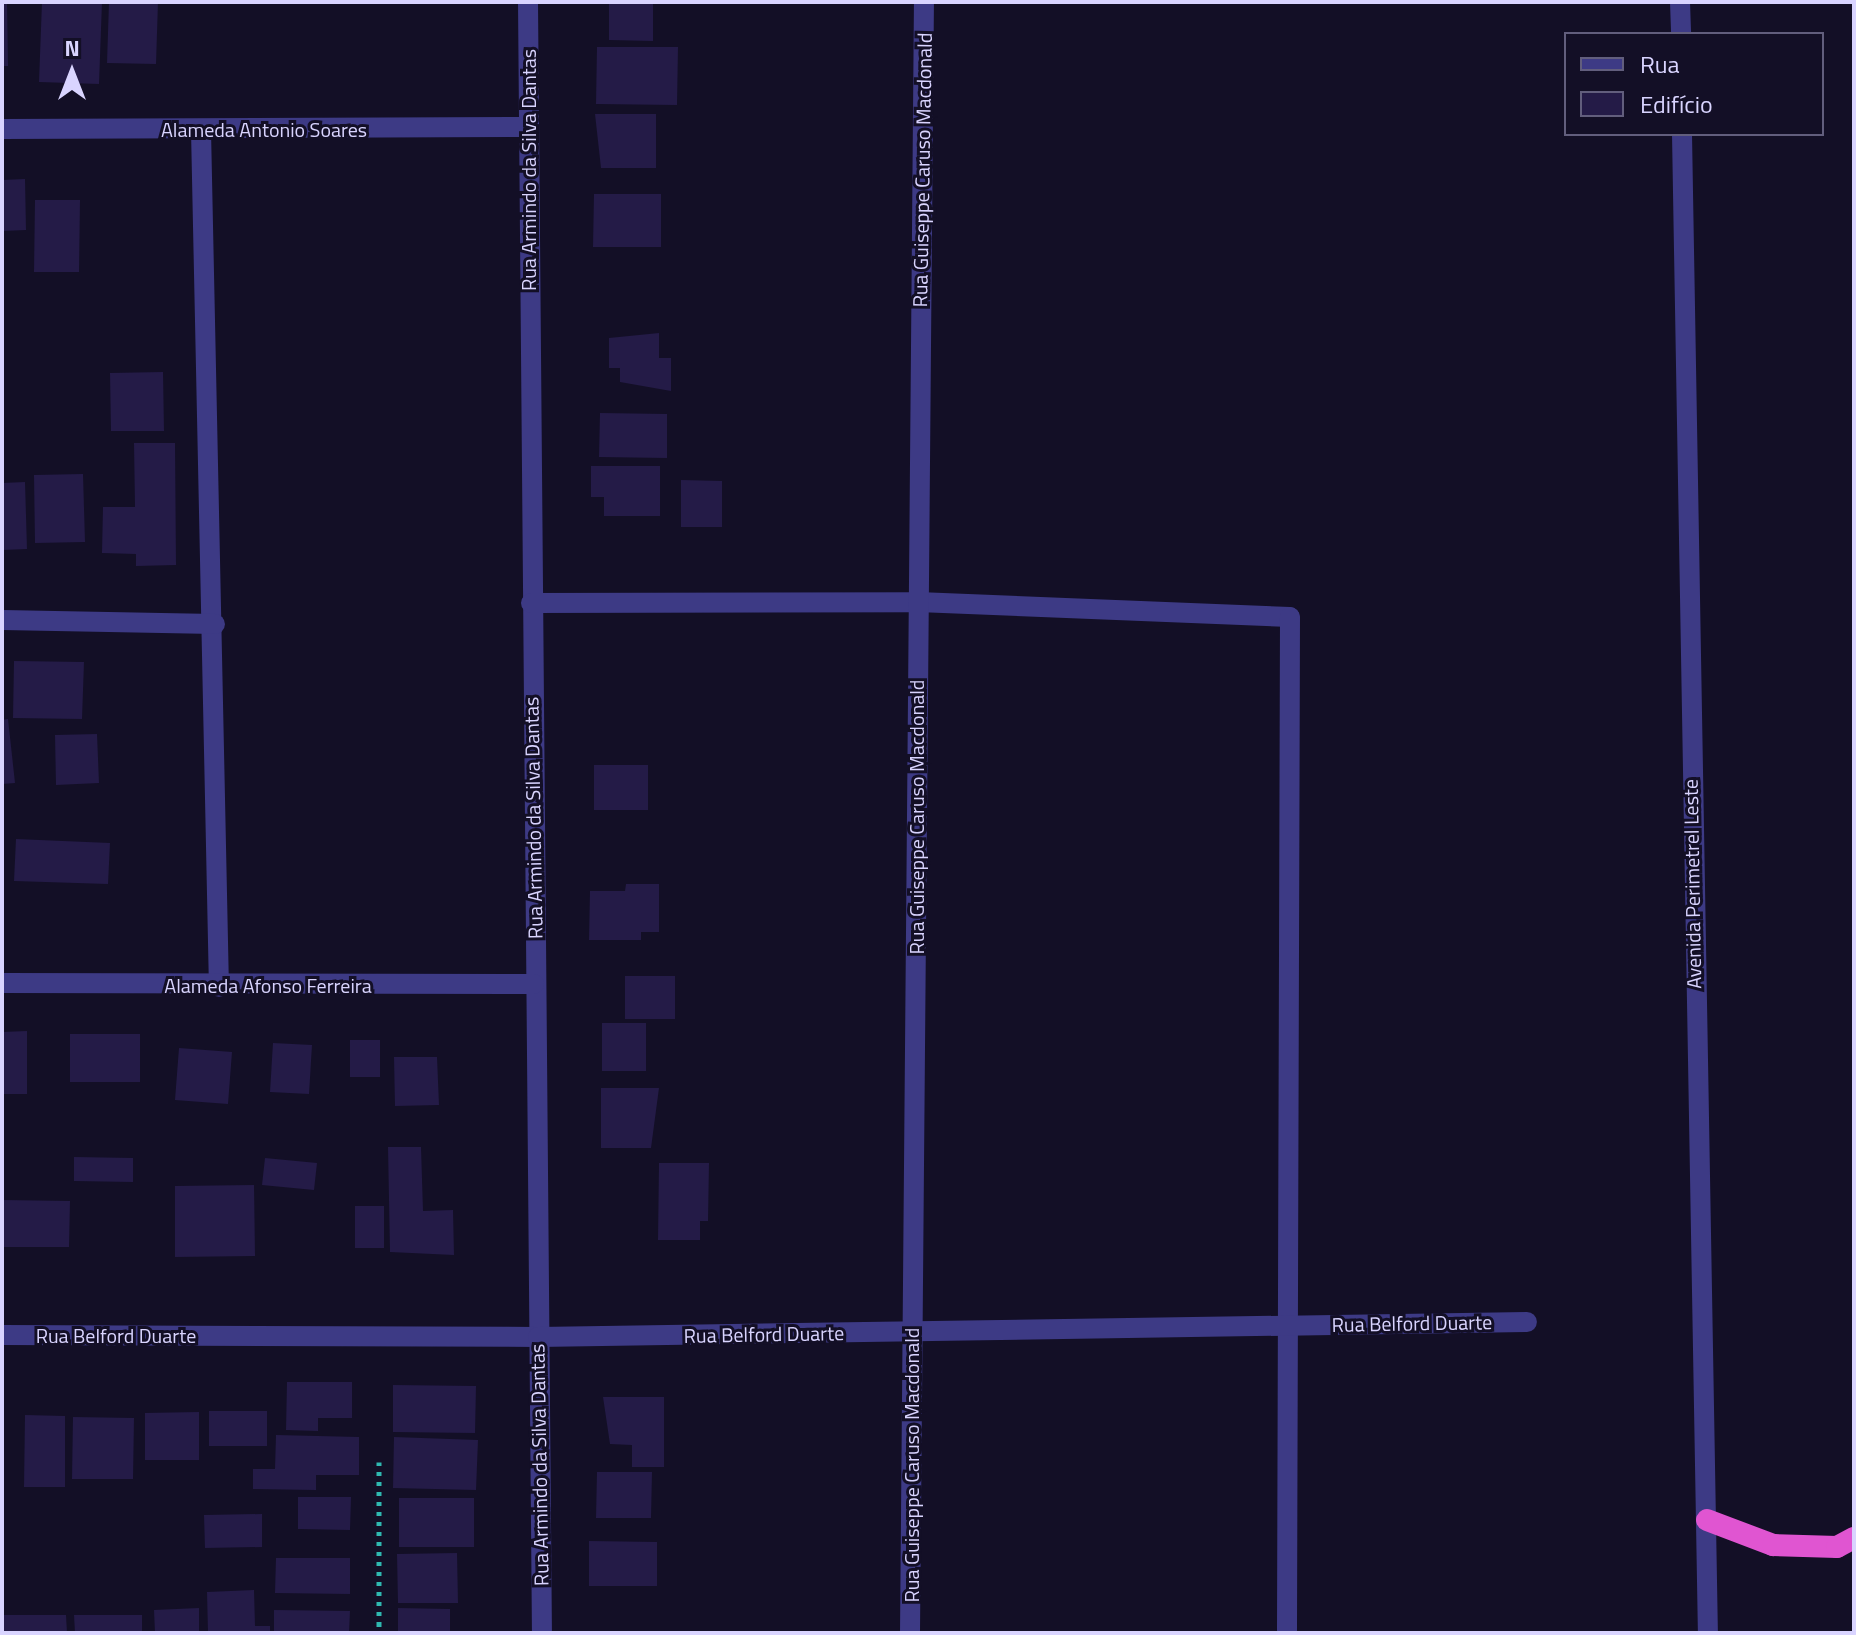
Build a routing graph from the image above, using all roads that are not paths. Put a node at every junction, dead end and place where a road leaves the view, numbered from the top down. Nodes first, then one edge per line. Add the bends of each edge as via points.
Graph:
1 (528, 2) edge
2 (924, 2) edge
3 (1680, 2) edge
4 (1681, 32) edge
5 (527, 127) junction
6 (2, 129) edge
7 (201, 130) junction
8 (1682, 136) edge
9 (918, 602) junction
10 (531, 603) junction
11 (2, 620) edge
12 (215, 624) junction
13 (2, 983) edge
14 (534, 984) junction
15 (219, 987) junction
16 (1527, 1322) dead end
17 (1287, 1324) junction
18 (912, 1332) junction
19 (2, 1335) edge
20 (538, 1337) junction
21 (1707, 1520) junction
22 (1854, 1538) edge
23 (542, 1633) edge
24 (910, 1633) edge
25 (1287, 1633) edge
26 (1708, 1633) edge

1 - 5 street, Rua Armindo da Silva Dantas
2 - 9 street, Rua Guiseppe Caruso Macdonald
3 - 4 street
5 - 7 street, Alameda Antonio Soares
5 - 10 street, Rua Armindo da Silva Dantas
6 - 7 street, Alameda Antonio Soares
7 - 12 street
8 - 21 street, Avenida Perimetrel Leste via 1698,1305
9 - 10 street
9 - 17 street via 1290,617
9 - 18 street, Rua Guiseppe Caruso Macdonald
10 - 14 street, Rua Armindo da Silva Dantas
11 - 12 street
12 - 15 street
13 - 15 street, Alameda Afonso Ferreira
14 - 15 street, Alameda Afonso Ferreira
14 - 20 street, Rua Armindo da Silva Dantas
16 - 17 street, Rua Belford Duarte
17 - 18 street, Rua Belford Duarte
17 - 25 street
18 - 20 street, Rua Belford Duarte
18 - 24 street, Rua Guiseppe Caruso Macdonald
19 - 20 street, Rua Belford Duarte
20 - 23 street, Rua Armindo da Silva Dantas
21 - 22 highway via 1773,1545 1837,1547
21 - 26 street, Avenida Perimetrel Leste

